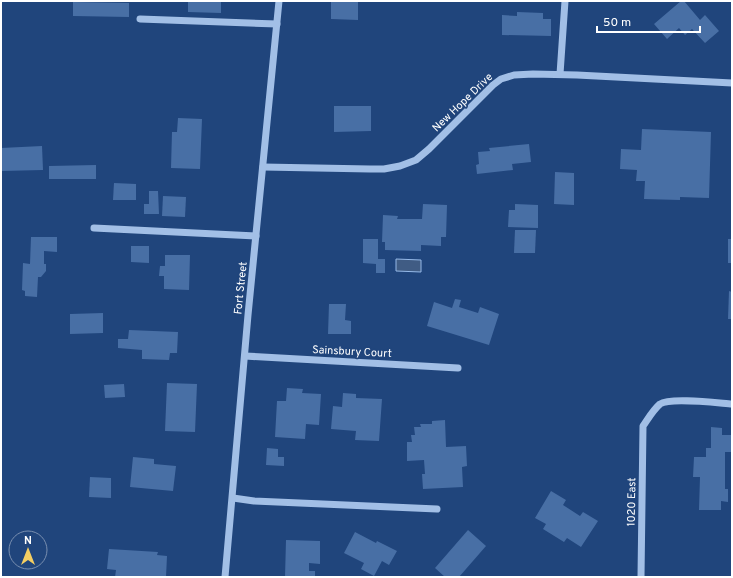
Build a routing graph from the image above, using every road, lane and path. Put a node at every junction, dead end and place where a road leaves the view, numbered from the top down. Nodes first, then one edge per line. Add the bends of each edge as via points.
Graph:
1 (279, 1) edge
2 (566, 1) edge
3 (140, 19) dead end
4 (277, 24) junction
5 (560, 74) junction
6 (732, 83) edge
7 (263, 167) junction
8 (94, 228) dead end
9 (256, 236) junction
10 (245, 356) junction
11 (458, 368) dead end
12 (732, 404) edge
13 (233, 498) junction
14 (437, 509) dead end
15 (225, 577) edge
16 (640, 577) edge

1 - 4 street, Fort Street
2 - 5 street
3 - 4 street
4 - 7 street, Fort Street
5 - 6 street, New Hope Drive
5 - 7 street, New Hope Drive via 514,75 501,79 430,149 416,160 400,166 384,169
7 - 9 street, Fort Street
8 - 9 street
9 - 10 street, Fort Street
10 - 11 street, Sainsbury Court
10 - 13 street, Fort Street
12 - 16 street, 1020 East via 676,400 661,403 643,426
13 - 14 street
13 - 15 street, Fort Street

